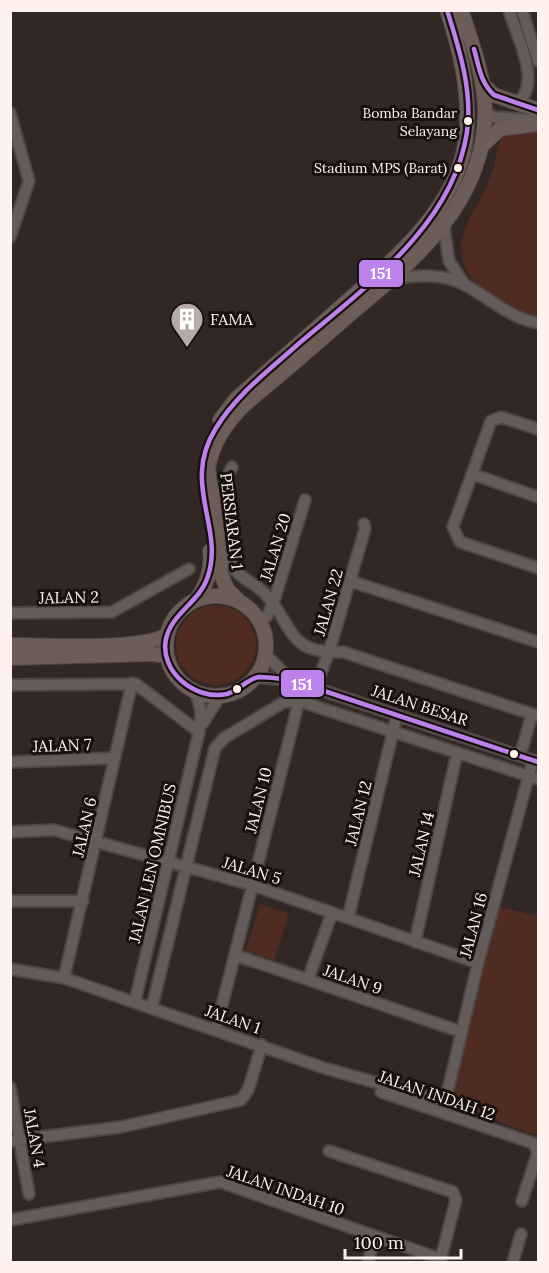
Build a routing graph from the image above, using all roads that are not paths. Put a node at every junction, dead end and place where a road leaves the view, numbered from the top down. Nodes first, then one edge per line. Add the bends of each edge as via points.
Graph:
1 (447, 10) edge
2 (461, 10) edge
3 (509, 10) edge
4 (522, 10) edge
5 (453, 26) junction
6 (538, 61) edge
7 (532, 73) edge
8 (482, 84) junction
9 (517, 103) junction
10 (538, 110) edge
11 (485, 112) junction
12 (10, 113) edge
13 (538, 122) edge
14 (481, 148) junction
15 (453, 178) junction
16 (468, 186) junction
17 (444, 227) junction
18 (10, 237) edge
19 (393, 279) junction
20 (464, 284) junction
21 (538, 323) edge
22 (538, 429) edge
23 (232, 467) dead end
24 (472, 474) junction
25 (538, 497) edge
26 (305, 500) dead end
27 (364, 524) dead end
28 (538, 568) edge
29 (189, 569) dead end
30 (350, 581) junction
31 (197, 599) junction
32 (240, 602) junction
33 (273, 604) junction
34 (10, 613) edge
35 (259, 620) junction
36 (167, 635) junction
37 (538, 642) edge
38 (10, 645) edge
39 (329, 652) junction
40 (265, 654) junction
41 (167, 656) junction
42 (10, 658) edge
43 (255, 676) junction
44 (291, 680) junction
45 (132, 683) junction
46 (10, 685) edge
47 (310, 686) junction
48 (196, 691) junction
49 (220, 696) junction
50 (299, 701) junction
51 (397, 715) junction
52 (535, 715) edge
53 (393, 731) junction
54 (199, 732) junction
55 (457, 753) junction
56 (520, 756) junction
57 (115, 758) junction
58 (536, 761) edge
59 (10, 762) edge
60 (534, 777) edge
61 (10, 832) edge
62 (96, 842) junction
63 (168, 861) junction
64 (188, 867) junction
65 (252, 885) junction
66 (10, 901) edge
67 (83, 901) junction
68 (332, 913) junction
69 (348, 918) junction
70 (415, 942) junction
71 (235, 955) junction
72 (478, 963) junction
73 (10, 969) edge
74 (64, 978) junction
75 (308, 979) junction
76 (135, 1001) junction
77 (152, 1007) junction
78 (216, 1029) junction
79 (462, 1032) junction
80 (261, 1045) junction
81 (324, 1068) junction
82 (10, 1087) edge
83 (444, 1098) joint
84 (15, 1141) edge
85 (329, 1151) dead end
86 (538, 1152) edge
87 (29, 1194) dead end
88 (522, 1201) dead end
89 (10, 1220) edge
90 (521, 1234) dead end
91 (375, 1237) junction
92 (441, 1261) edge
93 (368, 1263) edge
94 (513, 1263) edge

1 - 5 main road, PERSIARAN 1
2 - 8 main road, PERSIARAN 1
3 - 7 street
4 - 6 street
5 - 11 main road via 465,52 475,98
5 - 15 main road, PERSIARAN 1 via 465,85 467,130
7 - 9 street via 524,97
8 - 9 main road via 494,95
8 - 11 main road, PERSIARAN 1
9 - 10 main road
11 - 13 street via 493,117
11 - 14 main road, PERSIARAN 1
12 - 18 street via 29,181
13 - 14 main road via 500,129
14 - 16 main road, PERSIARAN 1
15 - 16 main road
15 - 31 main road, PERSIARAN 1 via 408,245 236,399 219,422 206,445 200,472 211,567
16 - 17 main road, PERSIARAN 1
17 - 19 main road, PERSIARAN 1
17 - 20 street via 449,261
19 - 20 street via 429,275
19 - 32 main road, PERSIARAN 1 via 244,405 211,452 209,481 221,574 227,589
20 - 21 street via 511,314
22 - 24 street via 495,417 490,421
23 - 33 street via 222,499 228,555 233,568
24 - 25 street
24 - 28 street via 453,527 455,535 460,542
26 - 33 street, JALAN 20
27 - 30 street, JALAN 22
29 - 34 street, JALAN 2 via 112,612
30 - 37 street
30 - 39 street, JALAN 22
31 - 32 main road via 227,597
31 - 36 main road via 178,614
32 - 35 main road
33 - 35 street via 267,616
33 - 39 street via 295,638 321,652
35 - 40 main road via 264,631
36 - 38 main road via 151,642 130,644
36 - 41 main road
39 - 47 street, JALAN 22
39 - 52 street via 343,652
40 - 43 main road
40 - 44 street, JALAN BESAR
41 - 42 main road
41 - 48 main road via 177,677
43 - 44 street, JALAN BESAR
43 - 49 main road via 246,686
44 - 47 street, JALAN BESAR
45 - 46 street
45 - 54 street
45 - 57 street, JALAN 6
47 - 50 street, JALAN 10
47 - 51 street, JALAN BESAR
48 - 49 main road
48 - 54 street, JALAN LEN OMNIBUS via 201,712
49 - 54 street, JALAN LEN OMNIBUS
50 - 53 street
50 - 64 street via 284,702 218,742
50 - 65 street, JALAN 10
51 - 53 street, JALAN 12
51 - 56 street, JALAN BESAR
52 - 56 street
53 - 55 street
53 - 69 street, JALAN 12
54 - 63 street, JALAN LEN OMNIBUS
55 - 60 street
55 - 70 street, JALAN 14
56 - 58 street, JALAN BESAR
57 - 59 street, JALAN 7
57 - 62 street, JALAN 6
58 - 60 street, JALAN 16
60 - 72 street, JALAN 16
61 - 62 street, JALAN 5 via 54,830
62 - 63 street, JALAN 5
62 - 67 street, JALAN 6
63 - 64 street, JALAN 5
63 - 76 street, JALAN LEN OMNIBUS
64 - 65 street, JALAN 5
64 - 77 street
65 - 68 street, JALAN 5
65 - 71 street, JALAN 10
66 - 67 street
67 - 74 street, JALAN 6
68 - 69 street, JALAN 5
68 - 75 street
69 - 70 street, JALAN 5
70 - 72 street, JALAN 5
71 - 75 street, JALAN 9
71 - 78 street, JALAN 10
72 - 79 street, JALAN 16
73 - 74 street, JALAN 1
74 - 76 street, JALAN 1
75 - 79 street, JALAN 9
76 - 77 street, JALAN 1
77 - 78 street, JALAN 1
78 - 80 street, JALAN 1
79 - 83 street, JALAN 16
80 - 81 street, JALAN 1
80 - 84 street via 248,1090 241,1100 121,1127
81 - 83 street, JALAN 1 via 432,1100
81 - 86 street, JALAN INDAH 12 via 329,1074 534,1143
82 - 84 street, JALAN 4
84 - 87 street, JALAN 4
85 - 92 street via 453,1192 456,1200
86 - 88 street
89 - 91 street, JALAN INDAH 10 via 220,1182
90 - 94 street
91 - 92 street, JALAN INDAH 10
91 - 93 street

